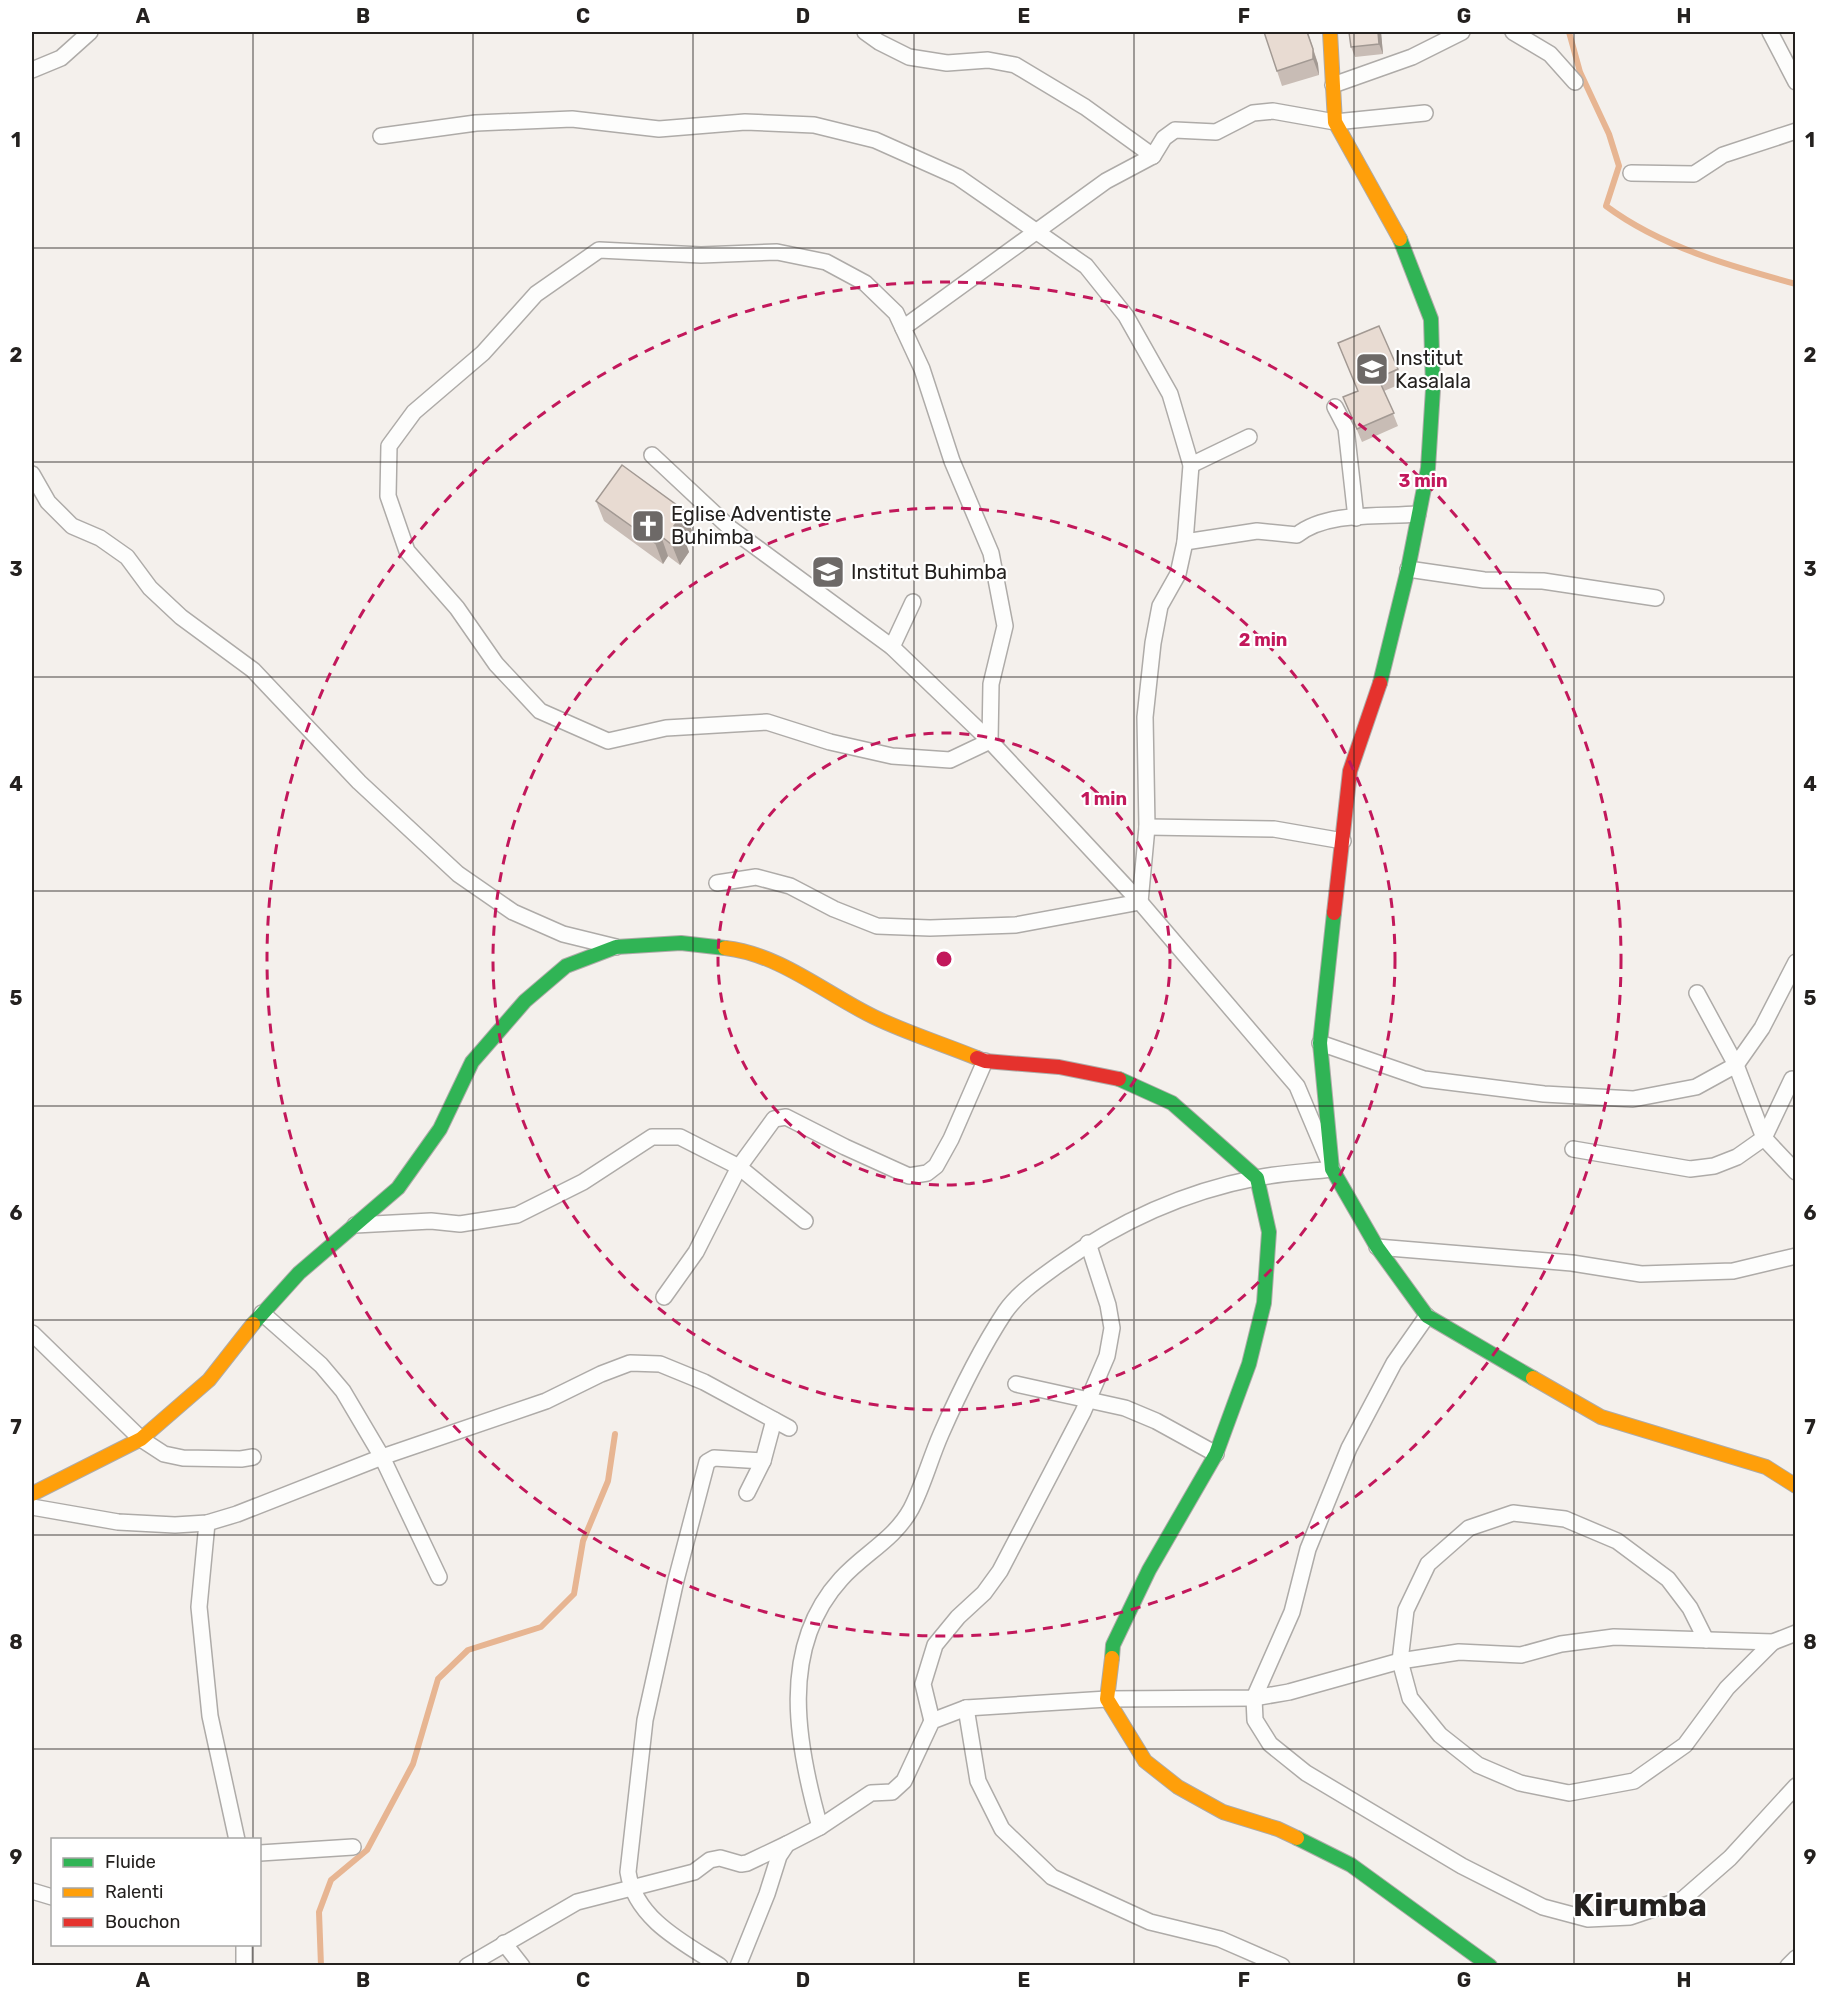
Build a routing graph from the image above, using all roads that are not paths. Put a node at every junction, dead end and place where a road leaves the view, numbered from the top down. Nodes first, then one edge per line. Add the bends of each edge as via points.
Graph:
1 (90, 32) edge
2 (865, 32) edge
3 (1330, 32) edge
4 (1462, 32) edge
5 (1513, 32) edge
6 (1770, 32) edge
7 (32, 70) edge
8 (1575, 82) dead end
9 (1796, 82) edge
10 (1333, 85) junction
11 (1425, 113) dead end
12 (1335, 122) junction
13 (1796, 131) edge
14 (381, 136) dead end
15 (1153, 156) junction
16 (1631, 173) dead end
17 (1038, 231) junction
18 (903, 328) junction
19 (1335, 407) dead end
20 (1249, 437) dead end
21 (652, 455) dead end
22 (1191, 465) junction
23 (32, 474) edge
24 (1418, 514) junction
25 (1356, 518) junction
26 (1185, 542) junction
27 (1408, 569) junction
28 (1656, 598) dead end
29 (913, 602) dead end
30 (892, 647) junction
31 (990, 741) junction
32 (1147, 827) junction
33 (1342, 841) junction
34 (717, 883) dead end
35 (1140, 902) junction
36 (616, 947) junction
37 (1796, 962) edge
38 (1792, 978) edge
39 (1697, 993) dead end
40 (1320, 1043) junction
41 (985, 1061) junction
42 (1736, 1065) junction
43 (1792, 1079) dead end
44 (1764, 1138) junction
45 (1573, 1149) dead end
46 (739, 1167) junction
47 (1332, 1169) junction
48 (1796, 1172) edge
49 (1257, 1178) junction
50 (805, 1221) dead end
51 (355, 1225) junction
52 (1088, 1243) junction
53 (1377, 1247) junction
54 (1796, 1256) edge
55 (664, 1297) dead end
56 (262, 1313) junction
57 (1427, 1316) junction
58 (32, 1333) edge
59 (1016, 1384) dead end
60 (1088, 1400) junction
61 (774, 1420) junction
62 (789, 1428) dead end
63 (141, 1439) junction
64 (1216, 1454) junction
65 (253, 1456) dead end
66 (382, 1457) junction
67 (763, 1461) junction
68 (1796, 1486) edge
69 (747, 1493) dead end
70 (32, 1494) edge
71 (32, 1508) edge
72 (207, 1523) junction
73 (439, 1577) dead end
74 (1796, 1633) edge
75 (1706, 1640) junction
76 (1773, 1642) junction
77 (1400, 1661) junction
78 (1254, 1698) junction
79 (1107, 1699) junction
80 (966, 1708) junction
81 (932, 1721) junction
82 (1796, 1786) edge
83 (820, 1827) junction
84 (237, 1838) edge
85 (787, 1844) junction
86 (353, 1847) dead end
87 (261, 1853) edge
88 (630, 1887) junction
89 (32, 1891) edge
90 (51, 1897) edge
91 (504, 1943) junction
92 (244, 1946) edge
93 (1796, 1958) edge
94 (244, 1965) edge
95 (466, 1965) edge
96 (522, 1965) edge
97 (720, 1965) edge
98 (738, 1965) edge
99 (1282, 1965) edge
100 (1490, 1965) edge
101 (1788, 1965) edge

1 - 7 street via 62,58
2 - 15 street via 909,57 947,63 988,60 1015,65 1085,107
3 - 10 street
4 - 10 street via 1412,57
5 - 8 street via 1550,54
6 - 9 street
10 - 12 street
11 - 12 street
12 - 15 street via 1273,111 1253,113 1215,132 1175,130 1164,138
12 - 24 street via 1401,241 1431,319 1433,389 1428,468
13 - 16 street via 1724,155 1694,174
14 - 17 street via 476,123 573,119 659,129 745,122 814,124 875,140 958,177
15 - 17 street via 1106,181
17 - 18 street
17 - 22 street via 1086,266 1126,316 1170,394
18 - 31 street via 991,553 1005,626 991,684
18 - 31 street via 897,313 865,283 826,262 777,252 701,255 599,250 536,294 483,353 414,412 389,446 388,496 407,551 457,608 496,664 540,711 608,741 666,728 767,722 892,756 950,760
19 - 25 street via 1346,428
20 - 22 street
21 - 30 street via 730,528
22 - 26 street
23 - 36 street via 48,502 72,526 100,538 127,557 150,588 181,617 254,670 359,782 458,874 513,912 563,934
24 - 25 street
24 - 27 street
25 - 26 street via 1306,528 1297,535 1257,531
26 - 32 street via 1178,573 1160,606 1153,643 1145,717
27 - 28 street via 1484,580 1543,581
27 - 33 street via 1380,685 1350,771
29 - 30 street
30 - 31 street
31 - 35 street
32 - 33 street via 1274,829
32 - 35 street
33 - 40 street
34 - 35 street via 756,877 789,886 877,926 1017,925
35 - 47 street via 1298,1086
36 - 41 street via 681,943 742,950 799,975 874,1017
36 - 51 street via 566,966 525,1000 472,1062 440,1129 398,1188
37 - 38 street
38 - 42 street
39 - 42 street
40 - 42 street via 1424,1080 1544,1094 1633,1099 1696,1087
40 - 47 street
41 - 46 street via 951,1139 936,1166 927,1173 909,1176 888,1168 786,1117 774,1119
41 - 49 street via 1059,1066 1114,1077 1172,1103
42 - 44 street
43 - 44 street
44 - 45 street via 1737,1157 1714,1166 1690,1169
44 - 48 street
46 - 50 street
46 - 51 street via 680,1137 652,1137 583,1182 517,1215 460,1224 431,1221
46 - 55 street via 696,1252
47 - 49 street
47 - 53 street
49 - 52 street via 1186,1196
49 - 64 street via 1269,1232 1264,1303 1249,1364
51 - 56 street via 298,1274
52 - 60 street via 1112,1328 1107,1356
52 - 83 street via 1024,1290 1007,1309 941,1432 910,1510 880,1547 855,1563 827,1594 816,1613 797,1689 797,1719 805,1772
53 - 54 street via 1572,1263 1641,1274 1733,1271
53 - 57 street
56 - 63 street via 209,1380
56 - 66 street via 321,1365 343,1391
57 - 68 street via 1601,1417 1766,1467
57 - 78 street via 1394,1363 1349,1448 1308,1549 1292,1612
58 - 63 street
59 - 60 street
60 - 64 street via 1125,1408 1156,1421
60 - 81 street via 1000,1571 935,1645 923,1684
61 - 62 street
61 - 66 street via 704,1382 660,1364 630,1363 546,1401
61 - 67 street
63 - 65 street via 164,1454 183,1458
63 - 70 street
64 - 79 street via 1149,1570 1113,1645
66 - 72 street
66 - 73 street
67 - 69 street
67 - 88 street via 714,1458 707,1462 645,1720 628,1872
71 - 72 street via 118,1522
72 - 84 street via 199,1607 210,1716
74 - 76 street
75 - 76 street
75 - 77 street via 1614,1637 1561,1644 1521,1655 1459,1652
75 - 77 street via 1690,1608 1668,1579 1617,1541 1565,1519 1513,1513 1469,1528 1428,1564 1406,1610
76 - 77 street via 1726,1688 1685,1745 1634,1781 1569,1793 1520,1783 1478,1765 1440,1735 1410,1698
77 - 78 street
78 - 79 street
78 - 82 street via 1255,1720 1270,1744 1306,1773 1472,1871 1543,1907 1588,1919 1630,1917 1683,1899 1730,1858
79 - 80 street
79 - 100 street via 1145,1761 1178,1787 1223,1812 1278,1829 1351,1865
80 - 81 street
80 - 99 street via 978,1781 1002,1829 1052,1877 1150,1922 1220,1939
81 - 83 street via 904,1781 892,1792 871,1793
83 - 85 street
85 - 88 street via 747,1863 720,1858 694,1872
85 - 98 street
86 - 87 street
88 - 91 street via 577,1902
88 - 97 street via 669,1934
89 - 90 street
91 - 95 street
91 - 96 street
92 - 94 street
93 - 101 street

